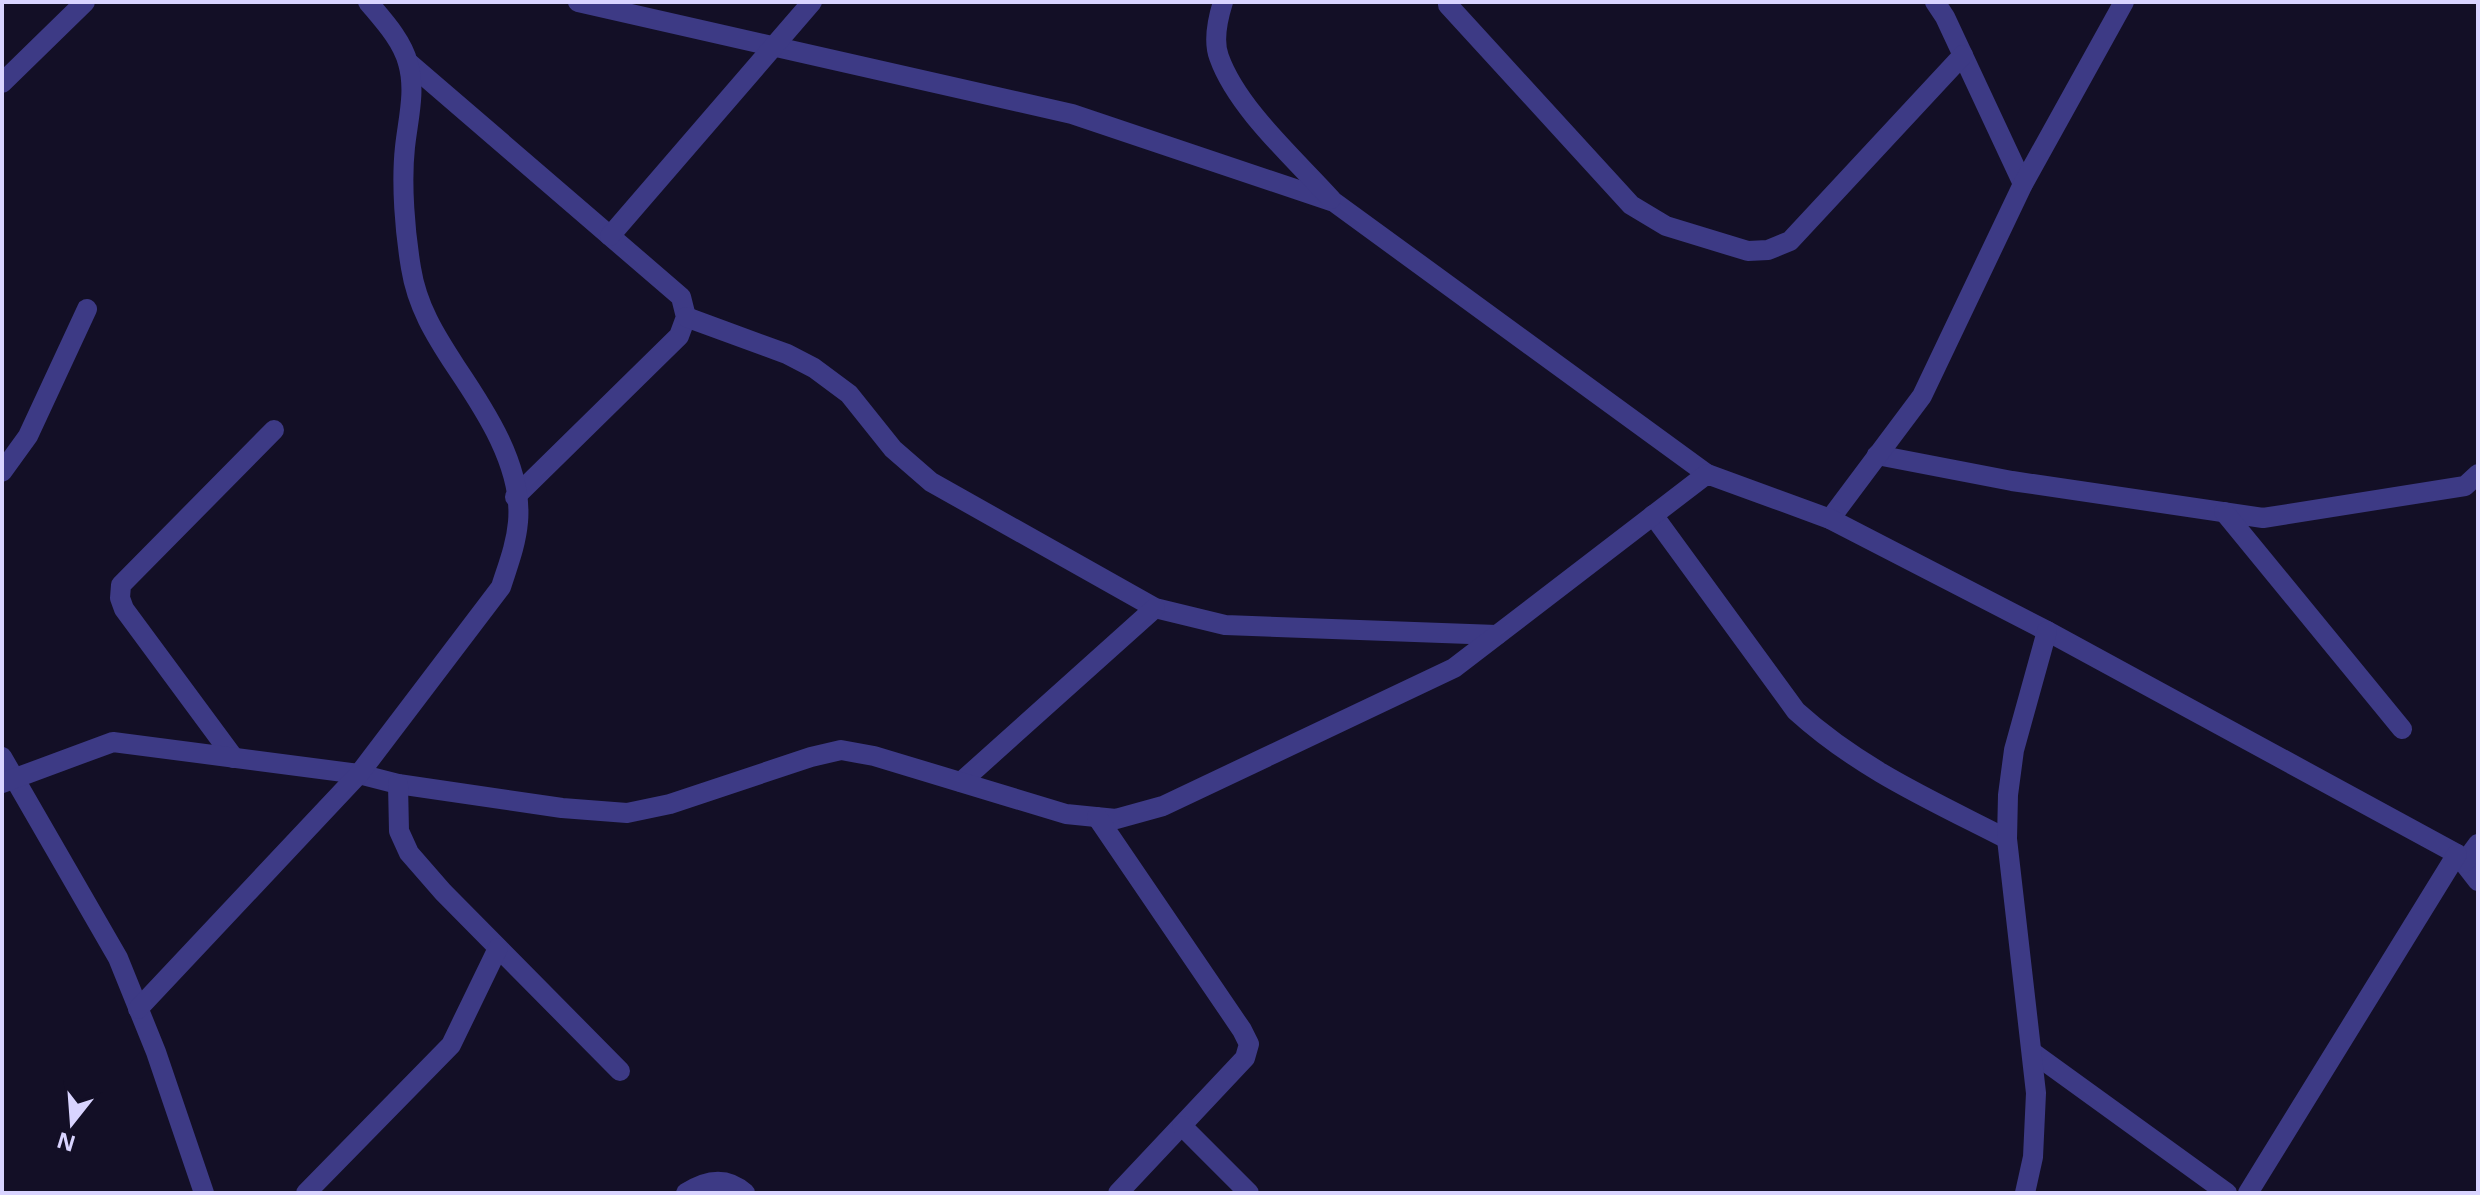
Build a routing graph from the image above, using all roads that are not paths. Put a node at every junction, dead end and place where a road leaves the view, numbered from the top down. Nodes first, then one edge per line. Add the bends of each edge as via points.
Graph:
1 (85, 2) edge
2 (368, 2) edge
3 (578, 2) edge
4 (812, 2) edge
5 (1223, 2) edge
6 (1935, 2) edge
7 (2124, 2) edge
8 (1448, 5) dead end
9 (773, 46) junction
10 (1963, 55) junction
11 (408, 62) junction
12 (2, 83) edge
13 (2023, 184) junction
14 (1334, 202) junction
15 (610, 236) junction
16 (87, 309) dead end
17 (686, 317) junction
18 (274, 430) dead end
19 (1877, 455) junction
20 (2, 472) edge
21 (1707, 474) junction
22 (2478, 474) edge
23 (515, 497) junction
24 (2224, 512) junction
25 (1653, 515) junction
26 (1830, 519) junction
27 (1155, 608) junction
28 (2047, 631) junction
29 (1497, 635) junction
30 (2402, 729) dead end
31 (2, 757) edge
32 (234, 758) junction
33 (359, 774) junction
34 (9, 780) edge
35 (961, 782) junction
36 (398, 784) junction
37 (1097, 817) junction
38 (2007, 839) junction
39 (2478, 844) edge
40 (2461, 859) junction
41 (2478, 881) edge
42 (498, 948) junction
43 (138, 1009) junction
44 (2032, 1052) junction
45 (620, 1071) dead end
46 (1182, 1126) junction
47 (204, 1193) edge
48 (306, 1193) edge
49 (686, 1193) edge
50 (745, 1193) edge
51 (1118, 1193) edge
52 (1249, 1193) edge
53 (2025, 1193) edge
54 (2227, 1193) edge
55 (2248, 1193) edge

1 - 12 street
2 - 11 street
3 - 9 street
4 - 9 street
5 - 14 street via 1218,55 1242,100
6 - 10 street
7 - 13 street
8 - 10 street via 1631,205 1666,226 1748,251 1790,241
9 - 14 street via 1072,114
9 - 15 street
10 - 13 street
11 - 15 street
11 - 23 street via 412,94 404,182 410,268 432,330 492,421 512,473
13 - 19 street via 1922,396
14 - 21 street
15 - 17 street via 681,297
16 - 20 street via 28,436
17 - 23 street via 679,336
17 - 27 street via 814,368 849,394 893,449 931,482
18 - 32 street via 121,585 124,609
19 - 24 street
19 - 26 street
21 - 25 street
21 - 26 street
22 - 24 street via 2465,486 2263,518
23 - 33 street via 518,519 501,587
24 - 30 street
25 - 29 street
25 - 38 street via 1796,711 1866,766
26 - 28 street
27 - 29 street via 1225,625
27 - 35 street
28 - 38 street via 2014,750
28 - 40 street
29 - 37 street via 1454,668 1163,806 1116,819
31 - 34 street
32 - 33 street
32 - 34 street via 113,742
33 - 36 street
33 - 43 street
34 - 43 street via 112,947
35 - 36 street via 841,750 627,813
35 - 37 street via 1066,814
36 - 42 street via 399,831 409,853
37 - 46 street via 1249,1044 1245,1058
38 - 44 street
39 - 40 street
40 - 41 street
40 - 55 street
42 - 45 street
42 - 48 street via 451,1045
43 - 47 street
44 - 53 street via 2033,1157
44 - 54 street
46 - 51 street
46 - 52 street
49 - 50 street via 703,1182 722,1182

